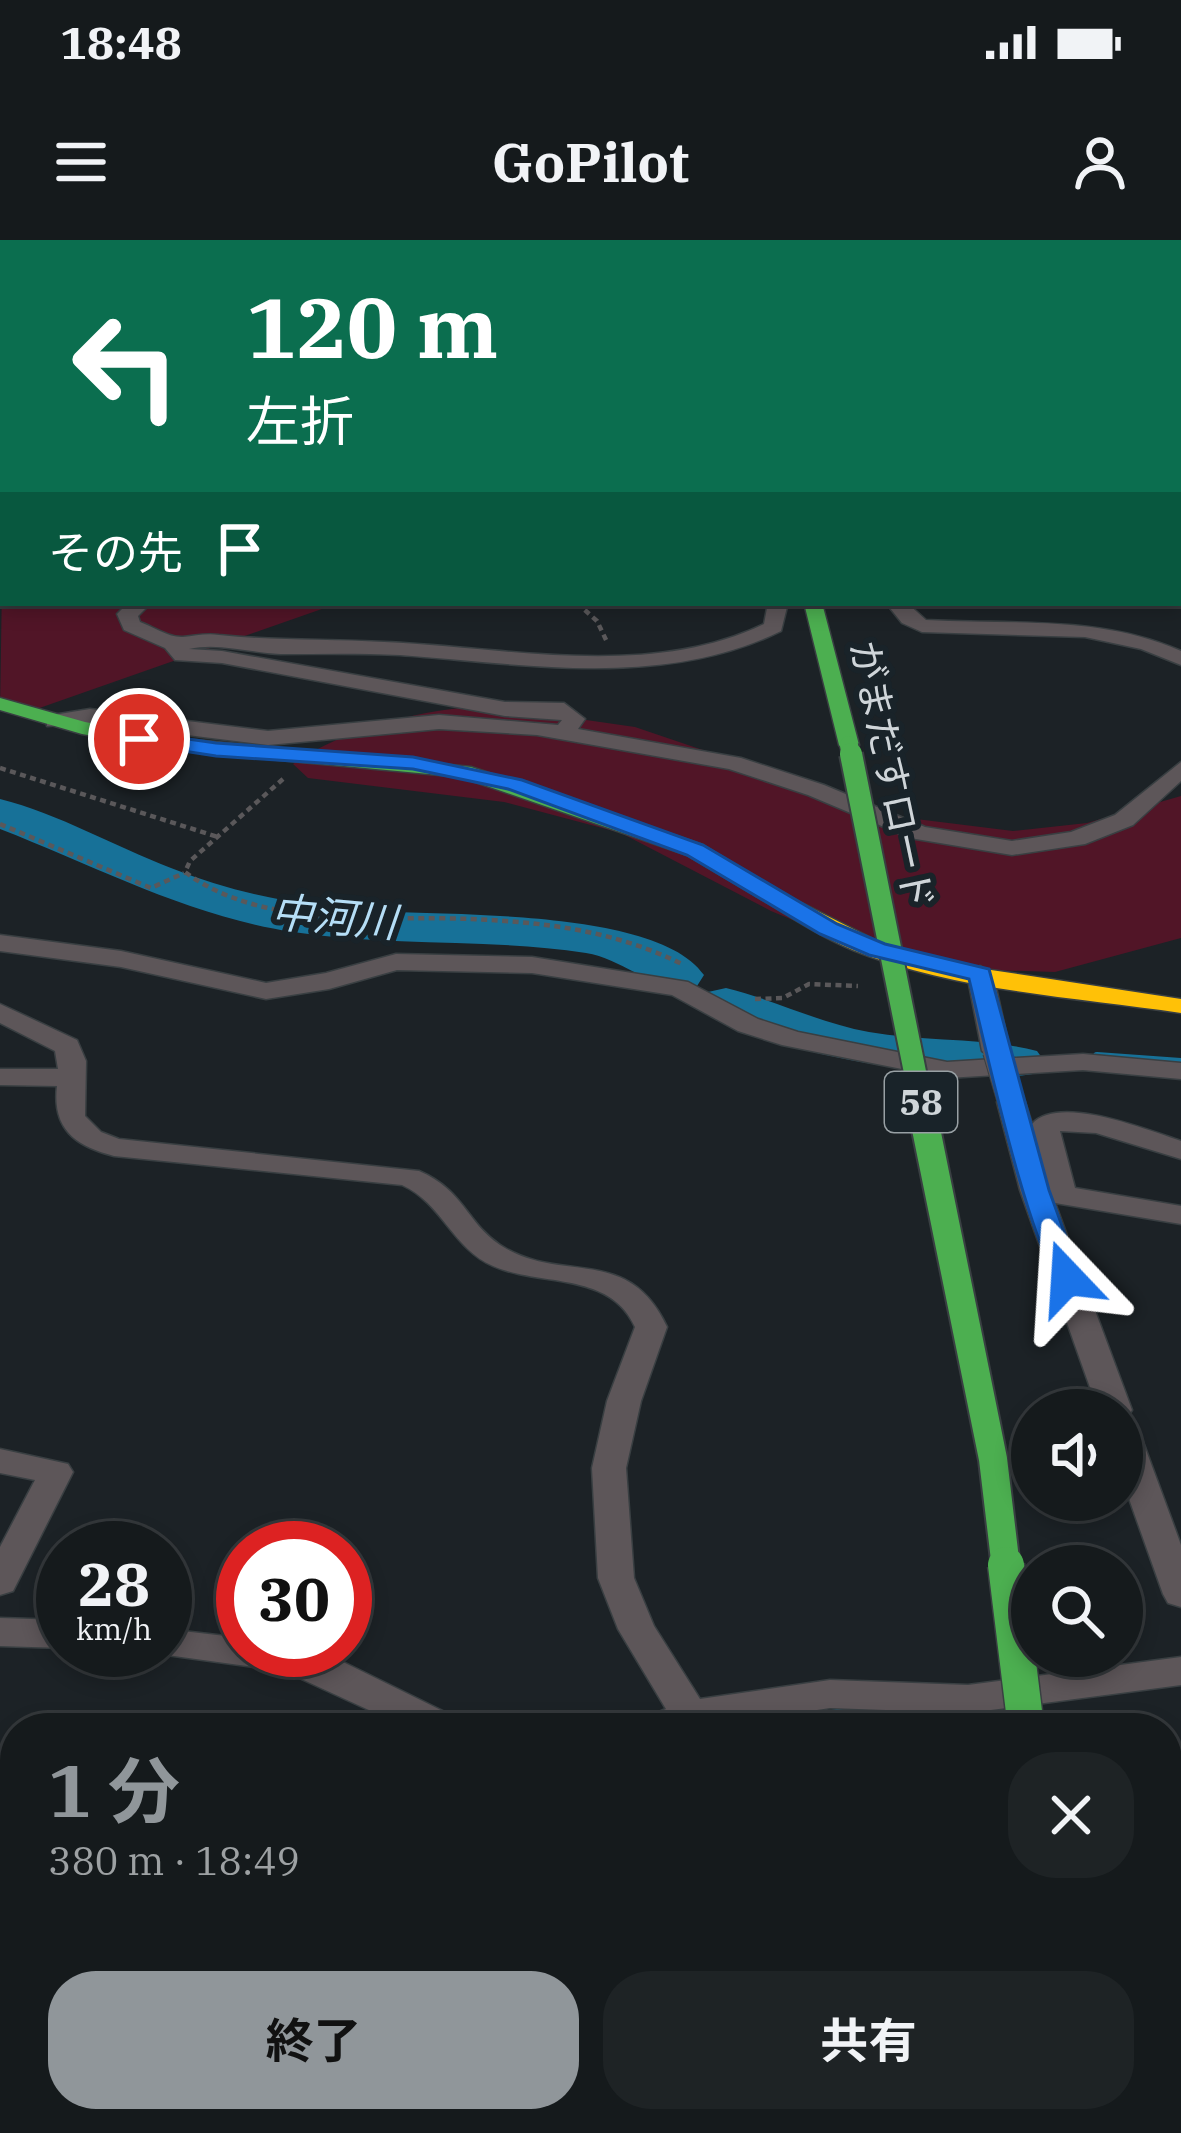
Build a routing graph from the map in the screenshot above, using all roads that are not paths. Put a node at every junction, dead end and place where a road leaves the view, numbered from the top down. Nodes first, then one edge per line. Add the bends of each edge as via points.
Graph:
1 (137, 606) edge
2 (778, 606) edge
3 (815, 606) edge
4 (898, 606) edge
5 (177, 645) junction
6 (1181, 658) edge
7 (0, 704) edge
8 (55, 721) junction
9 (564, 732) junction
10 (1181, 769) edge
11 (0, 943) edge
12 (980, 974) junction
13 (1181, 1006) edge
14 (0, 1012) edge
15 (1181, 1071) edge
16 (0, 1077) edge
17 (69, 1078) junction
18 (1181, 1150) edge
19 (1048, 1192) junction
20 (1181, 1215) edge
21 (1108, 1389) edge
22 (993, 1459) junction
23 (0, 1461) edge
24 (1143, 1488) edge
25 (1015, 1545) edge
26 (0, 1582) edge
27 (1181, 1594) edge
28 (0, 1632) edge
29 (36, 1633) edge
30 (192, 1646) edge
31 (1181, 1671) edge
32 (1049, 1677) edge
33 (1058, 1710) dead end
34 (412, 1713) edge
35 (671, 1713) edge
36 (725, 1713) edge
37 (1024, 1713) edge

1 - 5 street via 127,614 131,626
2 - 5 street via 774,627 751,638 609,658 524,663 402,649
3 - 22 main road, がまだすロード / 58, bridge
4 - 6 street via 922,626 1087,629
5 - 9 street via 178,653 196,657 505,709 564,710 574,719
7 - 8 main road
8 - 9 street via 90,716 268,738 440,722
8 - 12 main road via 216,749 413,763 514,784 695,850 877,950
9 - 10 street via 733,763 919,833 1012,848 1076,839 1124,820
11 - 15 street via 266,991 379,964 583,971 708,992 748,1025 946,1070 1083,1062
12 - 13 main road
12 - 19 street, bridge via 1011,1102
14 - 17 street via 67,1046
16 - 17 street
17 - 35 street via 74,1122 91,1141 408,1177 448,1199 489,1252 603,1281 639,1301 651,1327 609,1468 616,1578
18 - 19 street via 1098,1124 1051,1121
19 - 20 street
19 - 21 street
22 - 25 main road, bridge
22 - 37 main road, bridge
23 - 26 street via 56,1472
24 - 27 street
28 - 29 street
30 - 34 street via 286,1658
31 - 36 street via 968,1699 830,1694
32 - 33 main road

